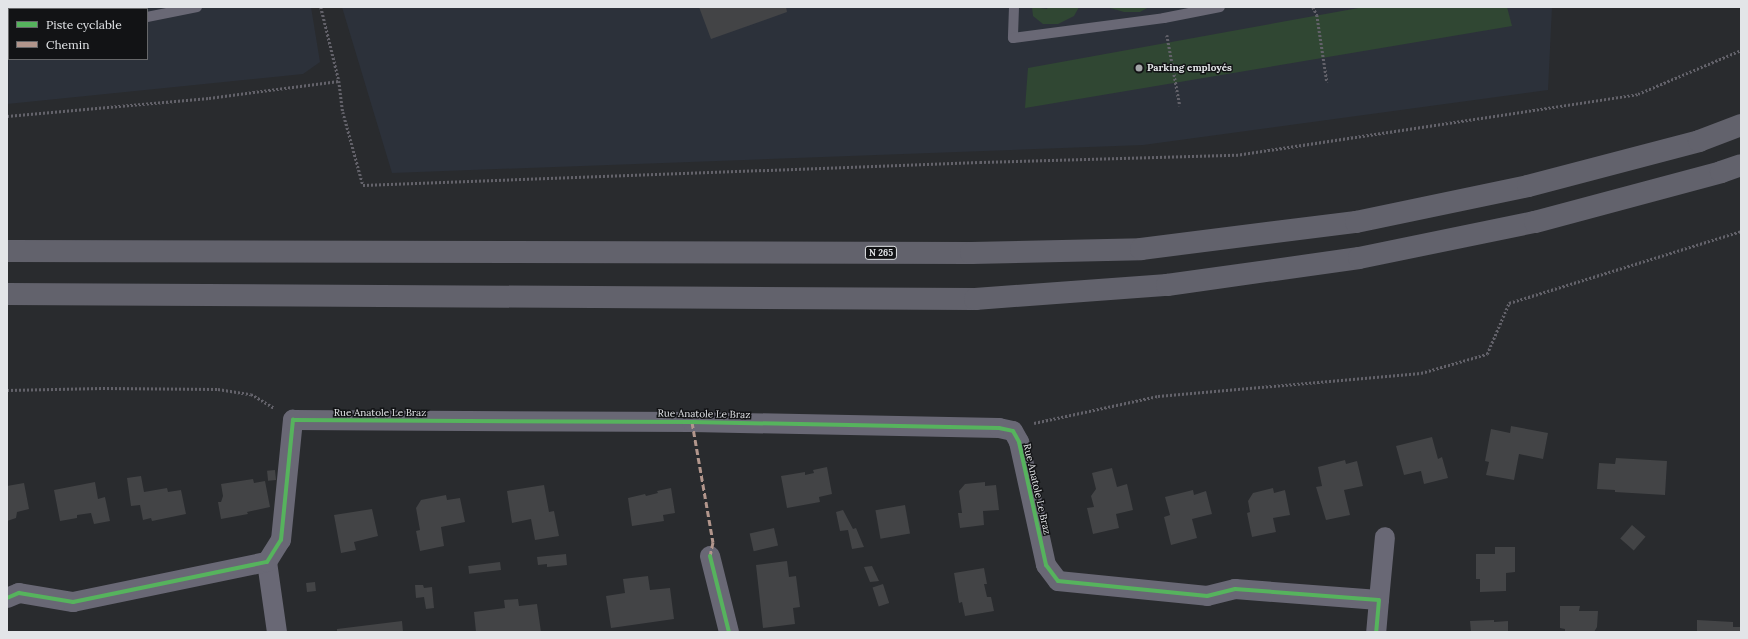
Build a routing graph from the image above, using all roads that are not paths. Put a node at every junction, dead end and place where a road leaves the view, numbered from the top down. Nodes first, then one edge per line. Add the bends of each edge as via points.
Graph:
1 (197, 7) edge
2 (1014, 7) edge
3 (1220, 7) edge
4 (148, 17) edge
5 (1741, 125) edge
6 (1741, 164) edge
7 (7, 251) edge
8 (7, 294) edge
9 (1384, 537) dead end
10 (710, 556) dead end
11 (267, 562) junction
12 (7, 598) edge
13 (1379, 600) junction
14 (277, 632) edge
15 (729, 632) edge
16 (1376, 632) edge

1 - 4 lane
2 - 3 lane via 1013,38 1164,18
5 - 7 highway, N 265 via 1699,141 1528,186 1356,222 1141,249 971,253
6 - 8 highway via 1721,172 1535,222 1359,258 1167,285 975,298
9 - 13 street
10 - 15 street
11 - 12 street via 73,602 19,594
11 - 13 street, Rue Anatole Le Braz via 281,540 293,420 700,422 999,428 1013,431 1019,442 1046,565 1058,581 1207,596 1235,589
11 - 14 street
13 - 16 street

